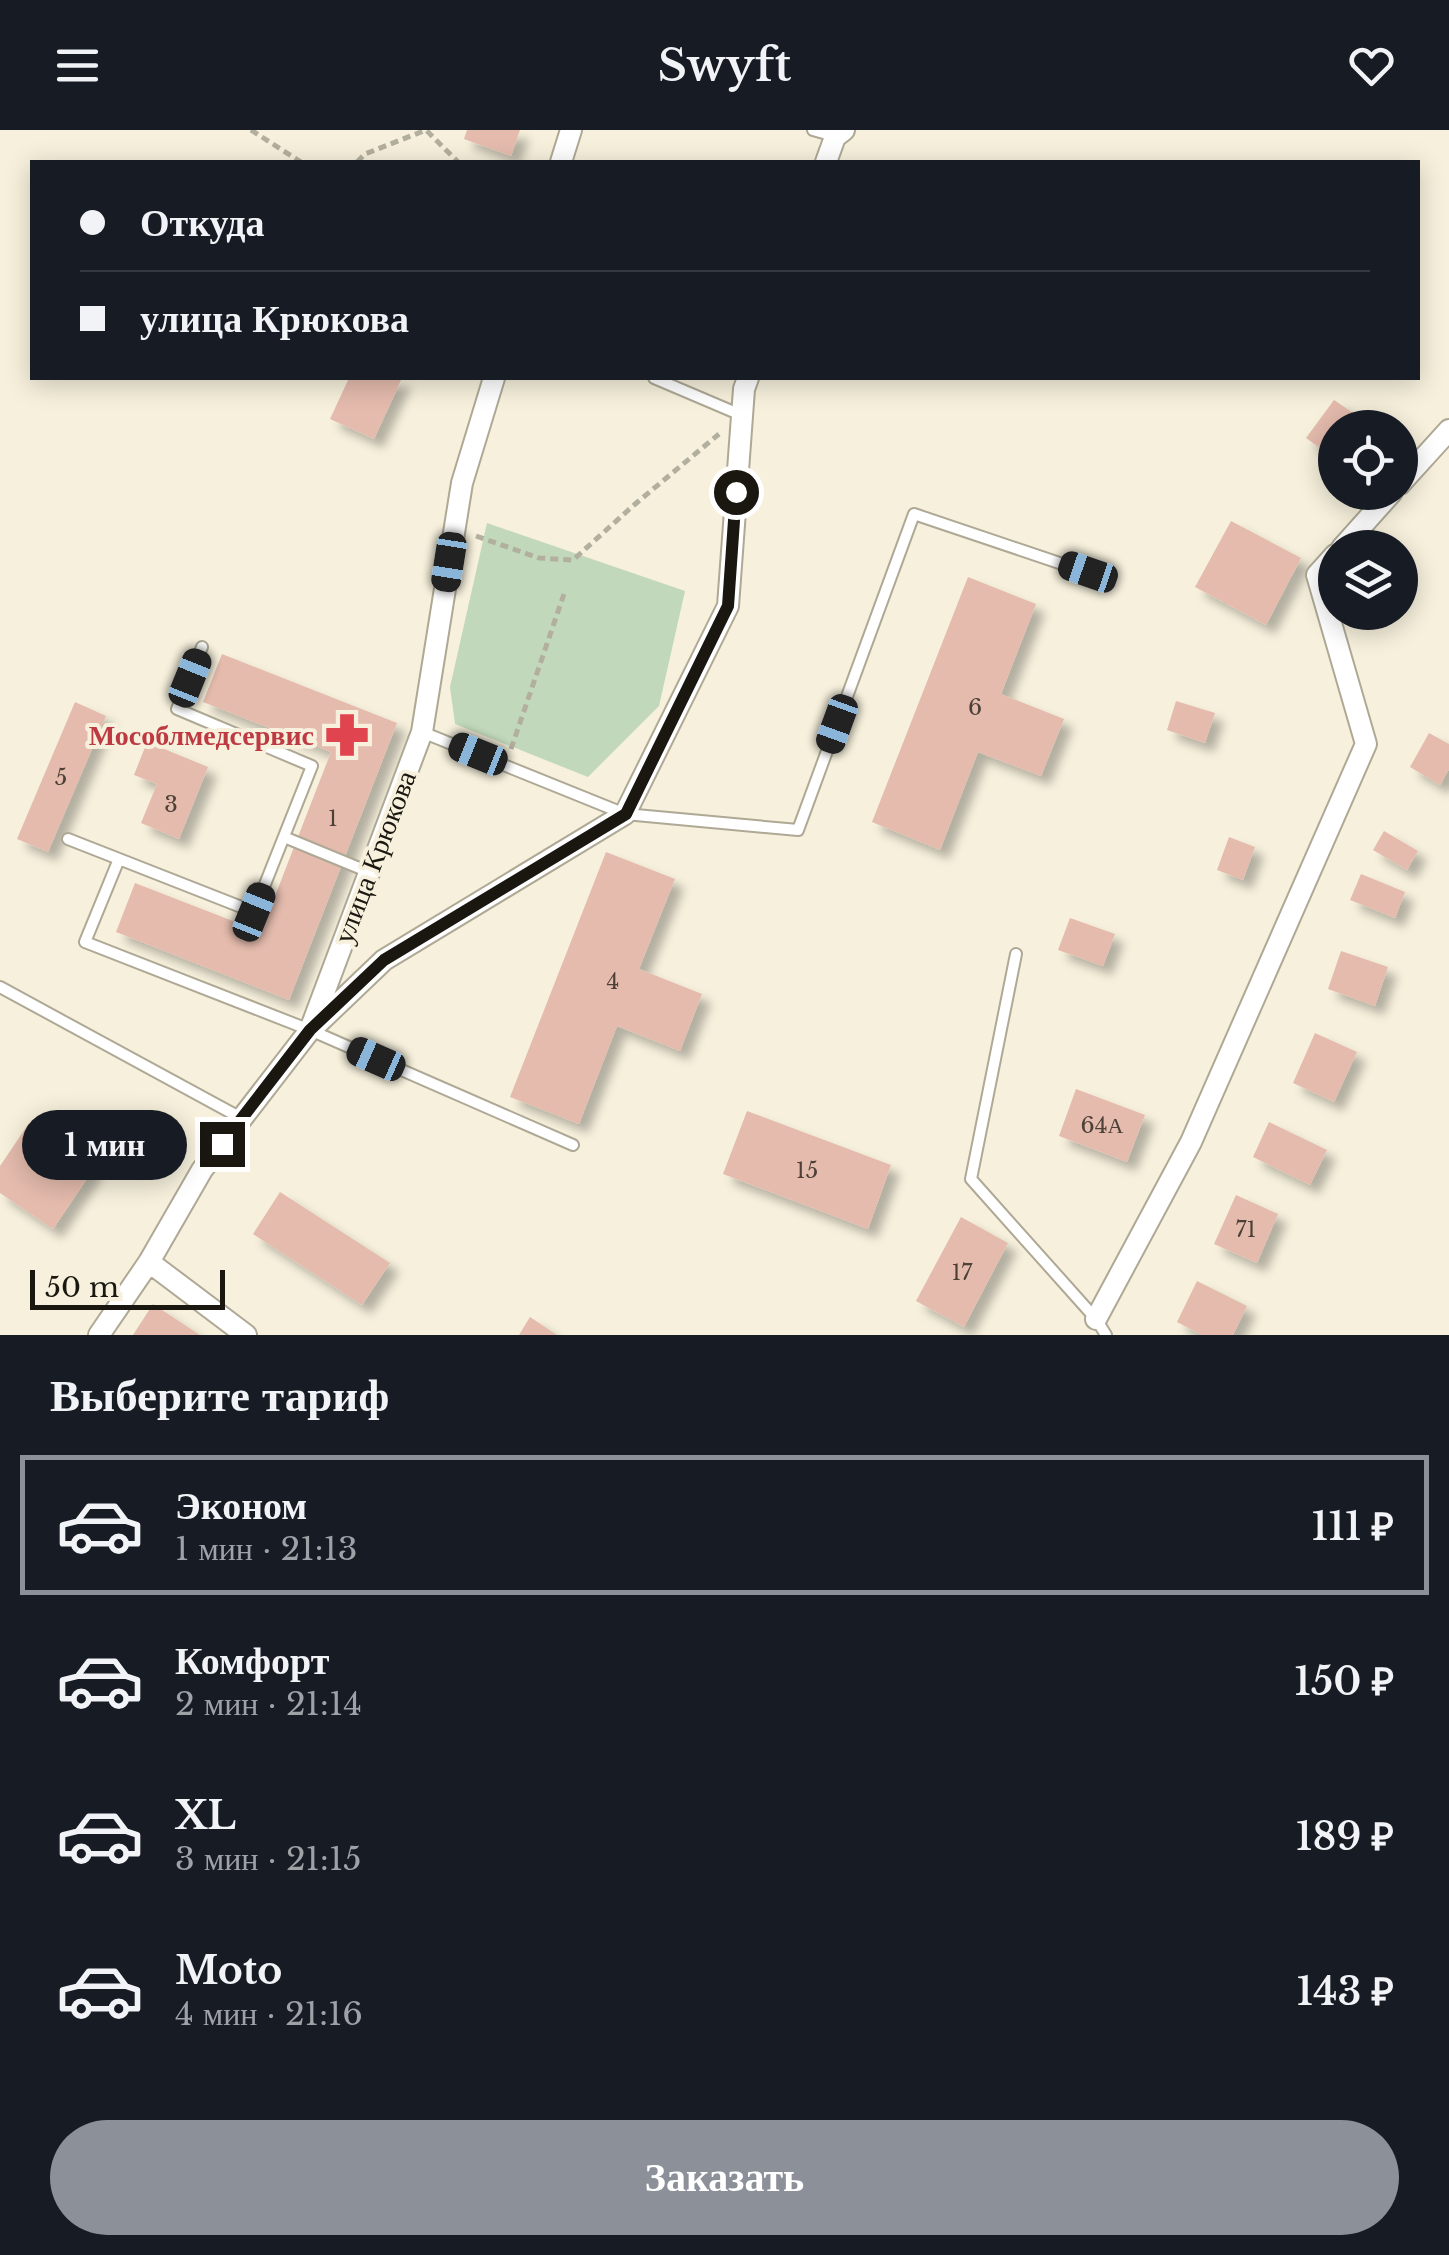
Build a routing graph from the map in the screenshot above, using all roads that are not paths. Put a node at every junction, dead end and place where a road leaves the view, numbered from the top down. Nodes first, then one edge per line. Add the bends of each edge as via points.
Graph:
1 (571, 130) edge
2 (813, 130) edge
3 (840, 133) edge
4 (562, 160) edge
5 (827, 160) edge
6 (493, 380) edge
7 (659, 380) edge
8 (747, 380) edge
9 (742, 415) junction
10 (1449, 430) edge
11 (1418, 464) edge
12 (1376, 510) edge
13 (1358, 530) edge
14 (1088, 572) dead end
15 (1333, 630) edge
16 (202, 647) dead end
17 (422, 732) junction
18 (626, 814) junction
19 (284, 837) junction
20 (68, 839) dead end
21 (118, 859) junction
22 (370, 872) junction
23 (1016, 954) dead end
24 (0, 988) edge
25 (310, 1030) junction
26 (242, 1118) junction
27 (574, 1145) dead end
28 (148, 1262) junction
29 (1101, 1327) edge
30 (99, 1335) edge
31 (246, 1335) edge

1 - 4 street
2 - 3 lane
3 - 5 street
6 - 17 street, улица Крюкова via 462,482
7 - 9 lane
8 - 9 street
9 - 18 street via 728,606
10 - 11 street
12 - 13 street
14 - 18 lane via 914,514 798,830
15 - 29 street via 1366,744 1191,1142
16 - 19 lane via 177,709 312,766
17 - 18 lane
17 - 22 street, улица Крюкова
18 - 25 street via 384,960
19 - 21 lane via 254,912
19 - 22 lane
20 - 21 lane
21 - 25 lane via 85,942
22 - 25 street, улица Крюкова
23 - 29 lane via 971,1179
24 - 26 lane
25 - 26 street, улица Крюкова
25 - 27 lane
26 - 28 street, улица Крюкова via 202,1170
28 - 30 street, улица Крюкова
28 - 31 street

